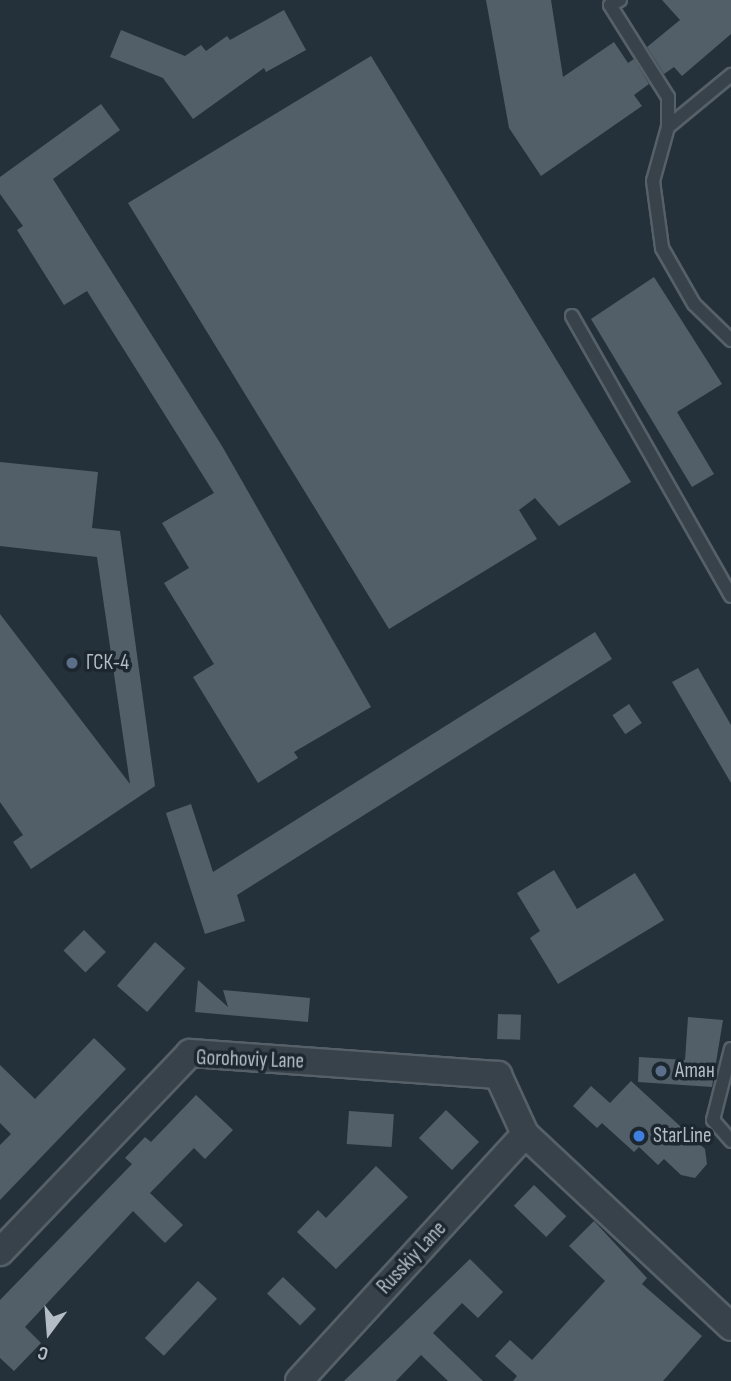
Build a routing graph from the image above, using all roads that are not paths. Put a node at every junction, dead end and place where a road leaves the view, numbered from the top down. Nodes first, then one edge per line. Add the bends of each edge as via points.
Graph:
1 (620, 0) edge
2 (731, 75) edge
3 (668, 127) junction
4 (572, 316) dead end
5 (731, 340) edge
6 (731, 596) edge
7 (731, 1049) edge
8 (525, 1134) junction
9 (731, 1141) edge
10 (0, 1252) edge
11 (731, 1327) edge
12 (299, 1381) edge

1 - 3 lane via 610,5 668,97
2 - 3 lane
3 - 5 lane via 653,181 662,248 694,304
4 - 6 lane
7 - 9 lane via 713,1120
8 - 10 street, Gorohoviy Lane via 498,1075 190,1053
8 - 11 street
8 - 12 street, Russkiy Lane

